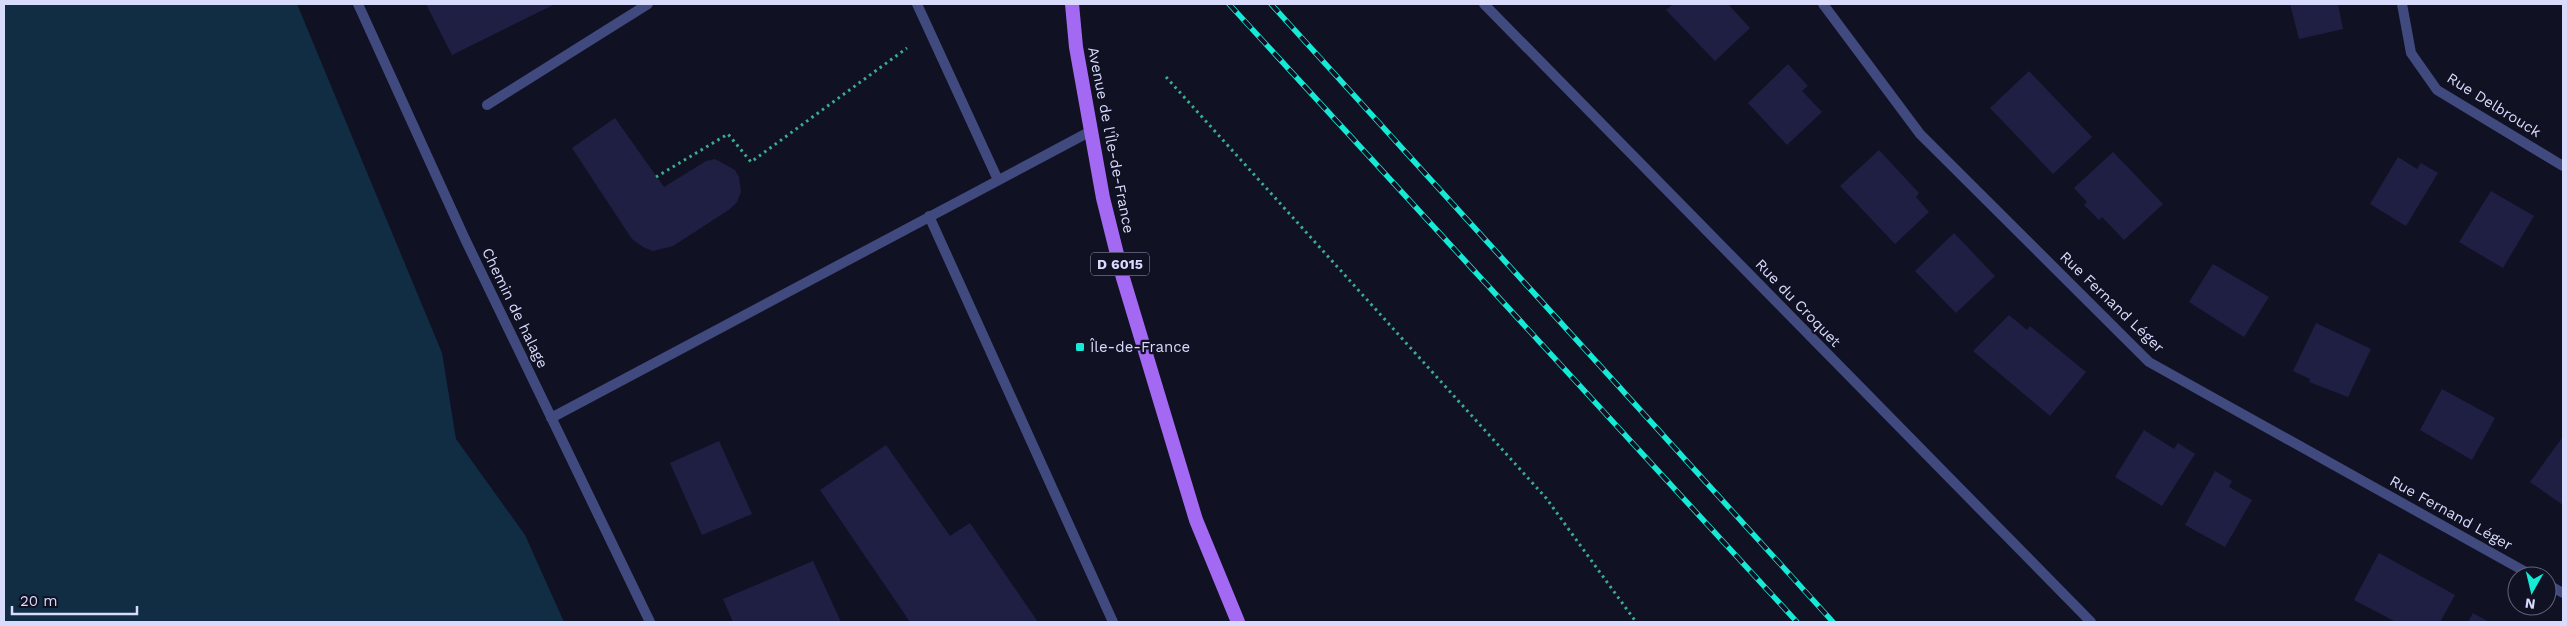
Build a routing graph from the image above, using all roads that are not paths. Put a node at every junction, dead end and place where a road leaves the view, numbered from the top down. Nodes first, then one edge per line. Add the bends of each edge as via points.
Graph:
1 (358, 4) edge
2 (648, 4) edge
3 (917, 4) edge
4 (1072, 4) edge
5 (1484, 4) edge
6 (1823, 4) edge
7 (2402, 4) edge
8 (488, 105) dead end
9 (1091, 131) junction
10 (2563, 166) edge
11 (998, 180) junction
12 (929, 216) junction
13 (551, 418) junction
14 (2515, 566) edge
15 (650, 622) edge
16 (1113, 622) edge
17 (1238, 622) edge
18 (2091, 622) edge

1 - 13 street, Chemin de halage
2 - 8 street
3 - 11 street
4 - 9 main road, Avenue de l'Île-de-France / D 6015
5 - 18 street, Rue du Croquet
6 - 14 street, Rue Fernand Léger via 1920,134 2149,362
7 - 10 street, Rue Delbrouck via 2411,53 2438,90
9 - 11 street
9 - 17 main road, Avenue de l'Île-de-France / D 6015 via 1103,198 1152,376 1196,520
11 - 12 street
12 - 13 street
12 - 16 street
13 - 15 street, Chemin de halage

